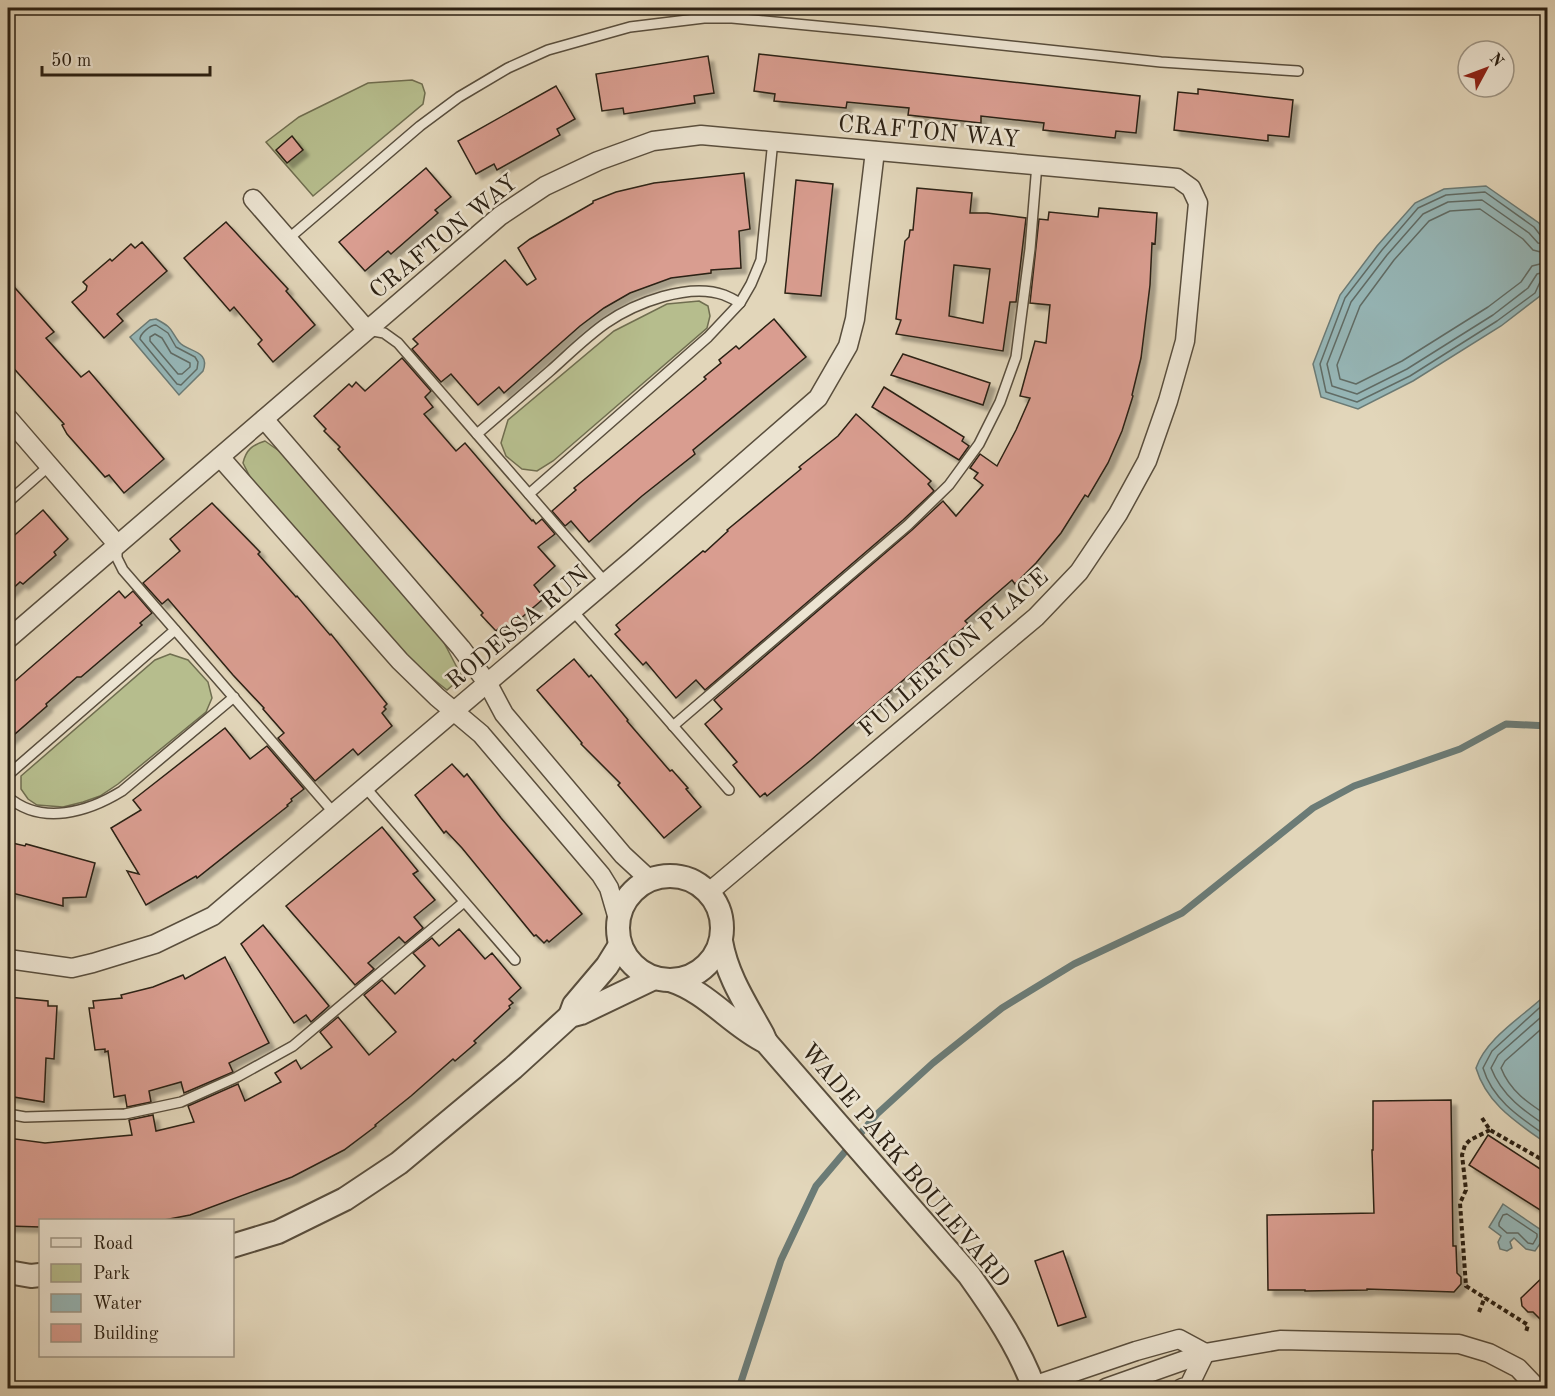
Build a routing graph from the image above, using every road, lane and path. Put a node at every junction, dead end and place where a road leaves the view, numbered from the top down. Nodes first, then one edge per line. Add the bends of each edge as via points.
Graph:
1 (1298, 70) dead end
2 (773, 140) junction
3 (875, 152) junction
4 (1037, 164) junction
5 (1191, 188) joint
6 (253, 199) dead end
7 (288, 239) junction
8 (740, 303) junction
9 (366, 329) junction
10 (8, 418) edge
11 (264, 419) junction
12 (477, 434) junction
13 (220, 457) junction
14 (49, 466) junction
15 (529, 494) junction
16 (8, 502) edge
17 (117, 544) junction
18 (606, 583) junction
19 (573, 611) junction
20 (175, 630) junction
21 (8, 639) edge
22 (488, 684) junction
23 (234, 697) junction
24 (454, 712) junction
25 (673, 726) junction
26 (8, 775) edge
27 (365, 787) junction
28 (729, 790) dead end
29 (8, 797) edge
30 (334, 813) junction
31 (650, 880) junction
32 (708, 893) junction
33 (464, 902) junction
34 (618, 919) junction
35 (721, 941) junction
36 (620, 945) junction
37 (8, 959) edge
38 (515, 960) dead end
39 (662, 979) junction
40 (570, 1016) junction
41 (765, 1042) junction
42 (8, 1114) edge
43 (1482, 1118) dead end
44 (1490, 1130) junction
45 (1548, 1163) edge
46 (234, 1245) edge
47 (8, 1272) edge
48 (39, 1275) edge
49 (1485, 1297) junction
50 (1479, 1312) dead end
51 (1526, 1332) dead end
52 (1205, 1353) junction
53 (1116, 1358) junction
54 (1126, 1385) edge
55 (1033, 1387) edge
56 (1106, 1389) edge
57 (1182, 1389) edge
58 (1537, 1389) edge

1 - 7 lane via 1161,62 732,18 630,27 548,50 459,97
2 - 3 street, CRAFTON WAY
2 - 8 lane via 761,260
2 - 9 street, CRAFTON WAY via 701,135 653,141 598,161 545,186 500,216
3 - 4 street, CRAFTON WAY
3 - 18 street, RODESSA RUN via 855,319 848,346 834,374 818,398
4 - 5 street, CRAFTON WAY via 1177,178
4 - 25 lane via 1016,357 979,444 949,486 908,525
5 - 32 street, FULLERTON PLACE via 1198,203 1191,291 1185,341 1168,401 1147,461 1079,572 1036,617
6 - 7 street
7 - 9 street
8 - 12 lane via 723,294 702,291 675,294 626,312 607,322
8 - 15 lane via 708,338
9 - 11 street, CRAFTON WAY
9 - 12 lane via 384,333 398,344
10 - 14 street
11 - 13 street, CRAFTON WAY
11 - 22 street
12 - 15 lane
13 - 17 street, CRAFTON WAY
13 - 24 street via 400,661
14 - 16 lane
14 - 17 street
15 - 18 lane
17 - 20 lane via 117,558 123,570
17 - 21 street, CRAFTON WAY
18 - 19 street, RODESSA RUN
19 - 22 street, RODESSA RUN
19 - 25 lane
20 - 23 lane
20 - 26 lane
22 - 24 street, RODESSA RUN
22 - 31 street via 504,714 621,852
23 - 29 lane via 106,802 58,814 36,812
23 - 30 lane
24 - 27 street, RODESSA RUN
24 - 34 street via 480,734 601,875
25 - 28 lane
27 - 30 street, RODESSA RUN
27 - 33 lane
30 - 37 street, RODESSA RUN via 213,916 154,944 72,968
31 - 32 street via 681,877
31 - 34 street via 629,896
32 - 35 street via 722,924
33 - 38 lane
33 - 42 lane via 293,1046 237,1077 181,1102 125,1114
34 - 36 street
35 - 39 street via 714,957 702,969 687,978
35 - 41 street, WADE PARK BOULEVARD via 726,966
36 - 39 street via 639,971
36 - 40 street via 574,1005
39 - 40 street
39 - 41 street, WADE PARK BOULEVARD via 699,993
40 - 46 street via 399,1162 345,1199 278,1232
41 - 55 street, WADE PARK BOULEVARD via 969,1275 993,1308
43 - 44 path
44 - 45 path
44 - 49 path via 1465,1145 1462,1155 1466,1190 1460,1203 1466,1286
47 - 48 street
49 - 50 path
49 - 51 path via 1528,1325
52 - 53 street via 1179,1339
52 - 54 street
52 - 57 street via 1189,1386
52 - 58 street via 1281,1340 1459,1344 1518,1368
53 - 54 street
53 - 55 street
54 - 56 street

